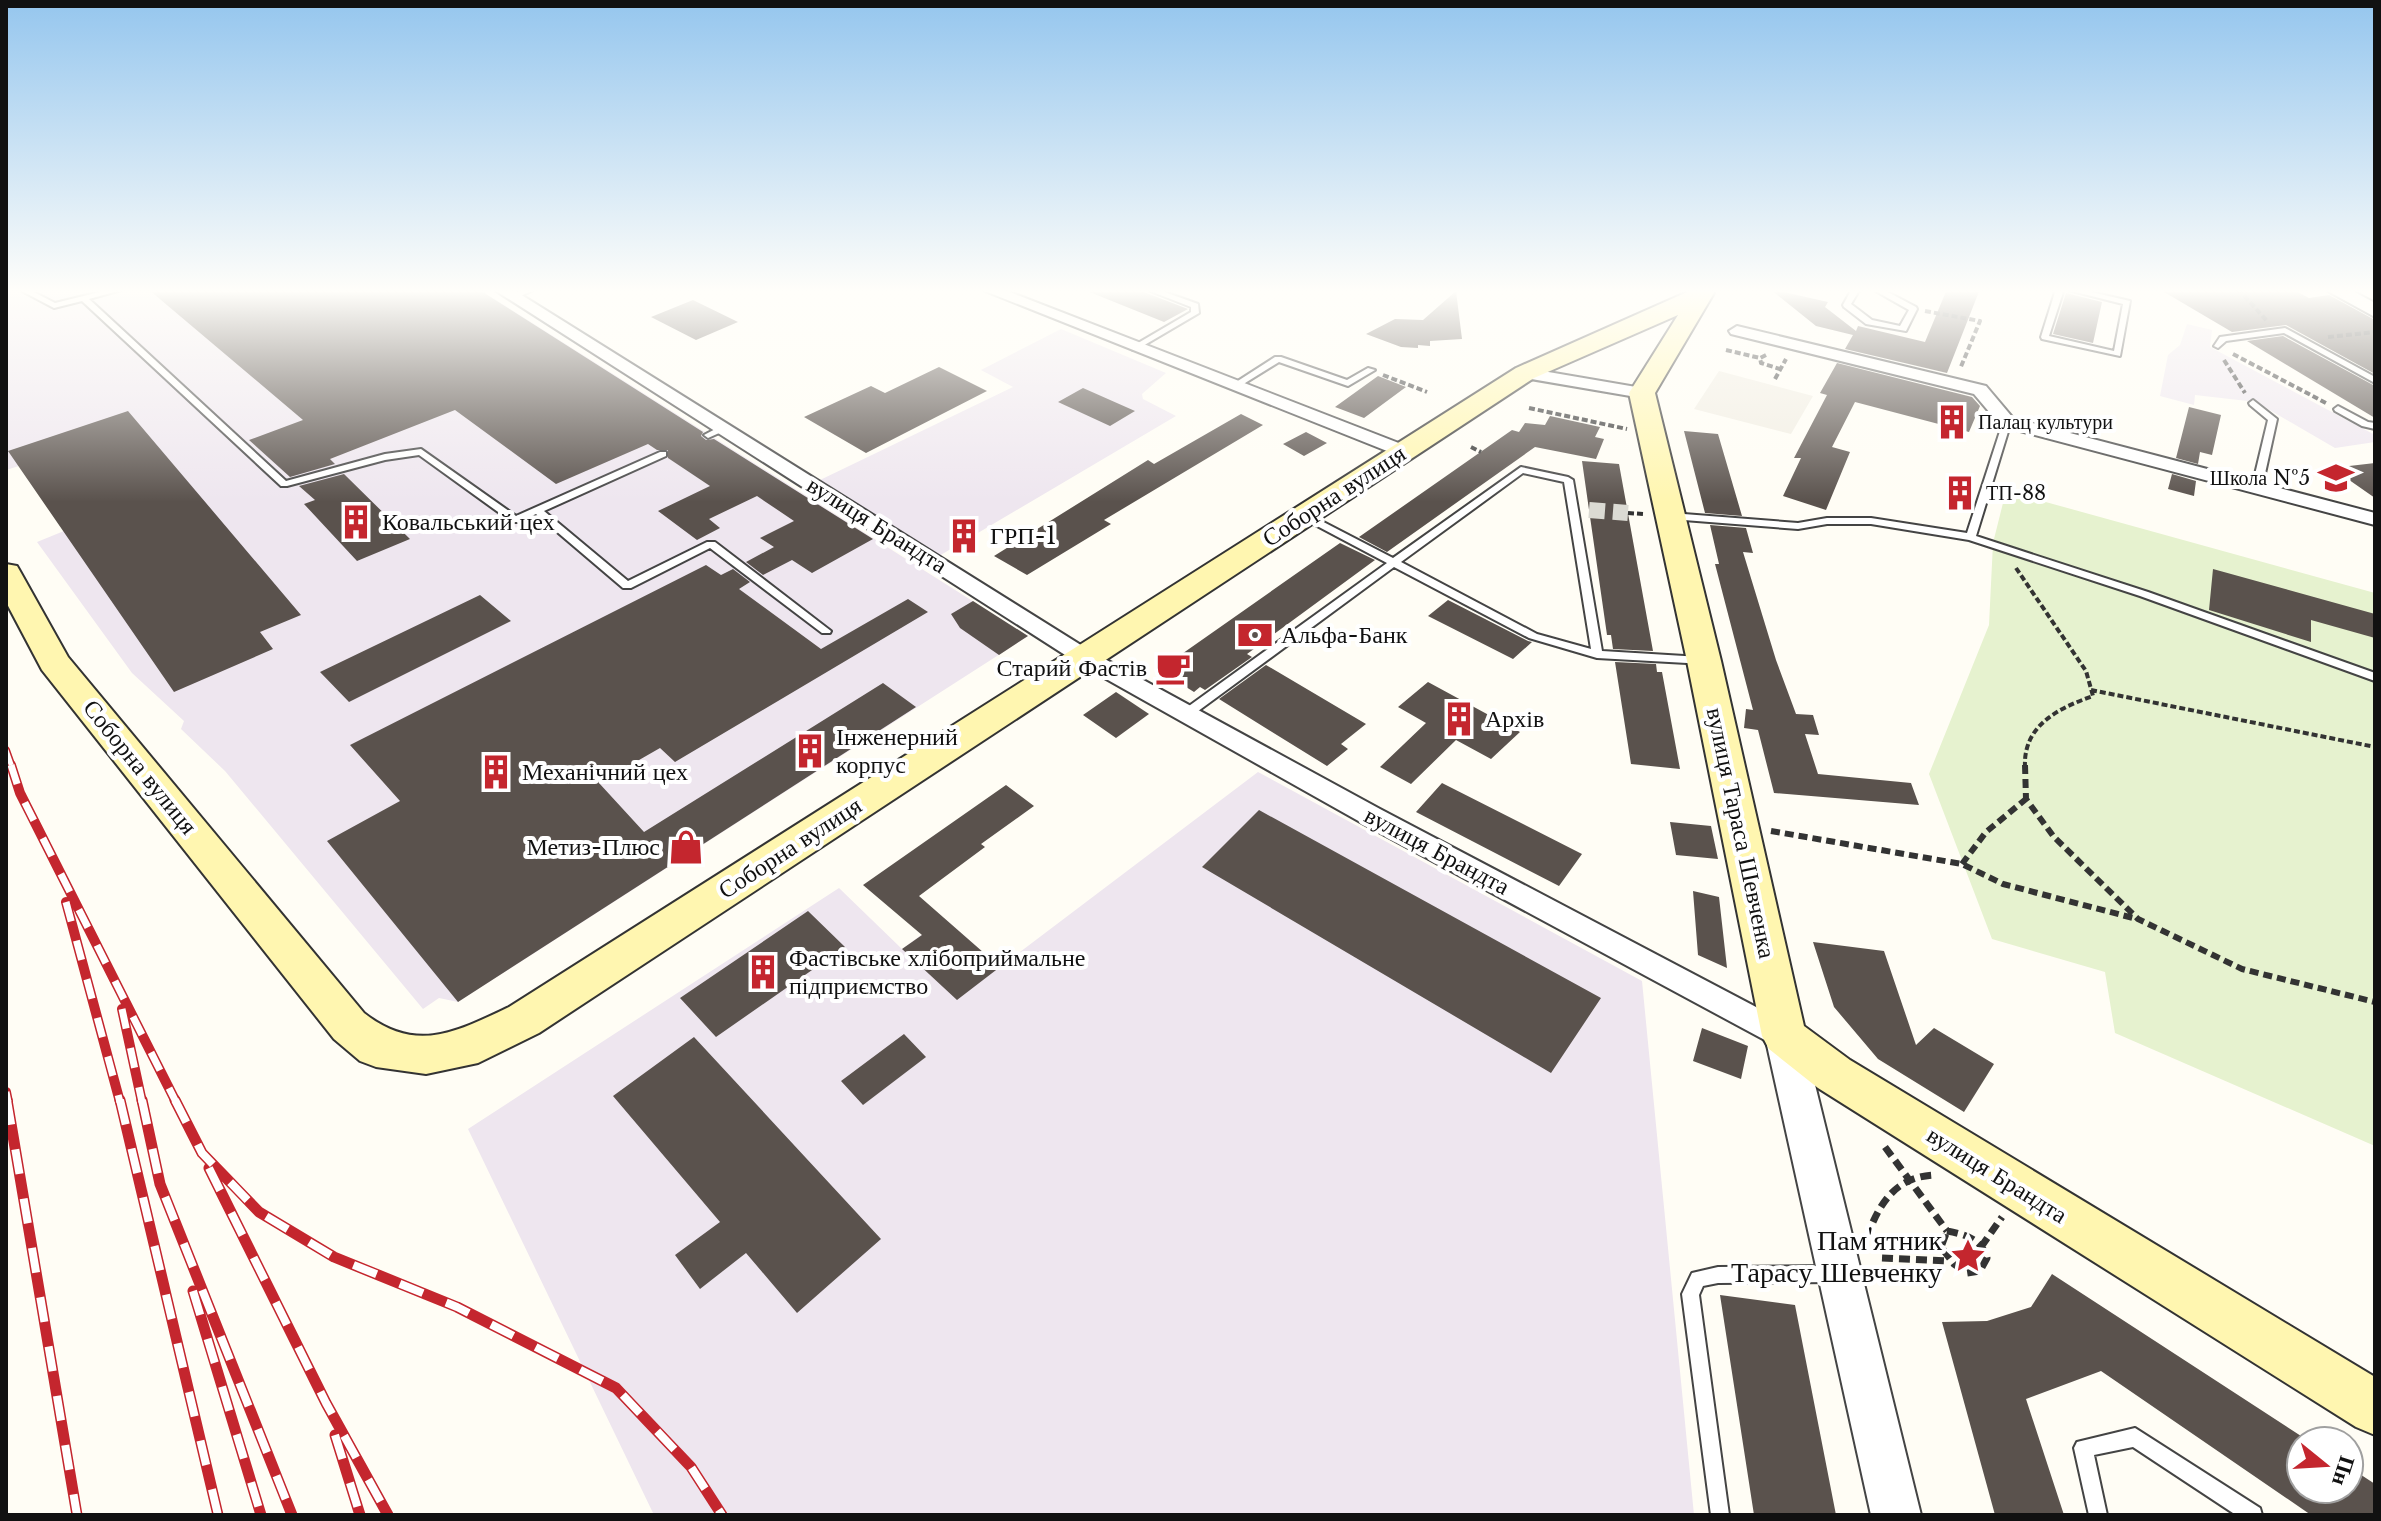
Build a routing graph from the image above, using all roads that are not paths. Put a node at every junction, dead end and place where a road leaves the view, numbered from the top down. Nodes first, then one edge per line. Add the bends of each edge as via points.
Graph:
1 (150, 360) edge
2 (614, 360) edge
3 (1167, 360) edge
4 (1276, 360) edge
5 (1281, 360) edge
6 (1583, 360) edge
7 (1662, 360) edge
8 (1856, 360) edge
9 (2339, 360) edge
10 (1371, 370) road end
11 (2375, 380) edge
12 (1234, 386) junction
13 (1527, 391) junction
14 (1642, 393) junction
15 (2253, 403) road end
16 (2338, 409) road end
17 (2007, 422) junction
18 (2375, 426) edge
19 (1403, 451) junction
20 (663, 454) dead end
21 (2257, 487) junction
22 (537, 510) junction
23 (1305, 516) junction
24 (1671, 516) junction
25 (2375, 519) edge
26 (1971, 537) junction
27 (1393, 562) junction
28 (6, 573) edge
29 (826, 631) dead end
30 (1597, 654) junction
31 (1084, 657) junction
32 (1704, 661) junction
33 (2375, 677) edge
34 (1186, 714) junction
35 (1784, 1036) junction
36 (1838, 1274) junction
37 (2375, 1408) edge
38 (1720, 1515) edge
39 (1896, 1515) edge
40 (2098, 1515) edge
41 (2253, 1515) edge

1 - 22 lane via 284,484 421,452 515,520
2 - 31 street, вулиця Брандта via 715,431
3 - 12 street
4 - 12 lane
5 - 10 lane via 1348,383
6 - 13 main road, Соборна вулиця
7 - 14 main road
8 - 17 street via 1980,390
9 - 11 lane
12 - 19 street
13 - 14 street
13 - 19 main road, Соборна вулиця
14 - 24 main road, вулиця Тараса Шевченка
15 - 21 lane via 2273,419
16 - 18 lane
17 - 21 street
17 - 26 lane
19 - 23 main road, Соборна вулиця
20 - 22 lane
21 - 25 street
22 - 29 lane via 627,586 711,544
23 - 27 lane
23 - 31 main road, Соборна вулиця
24 - 26 lane via 1798,526 1871,521
24 - 32 main road, вулиця Тараса Шевченка
26 - 33 lane
27 - 30 lane via 1533,636
27 - 30 lane via 1521,470 1568,480
27 - 34 lane
28 - 31 main road, Соборна вулиця via 54,662 349,1026 376,1048 426,1055 462,1050 524,1020
30 - 32 lane
31 - 34 street, вулиця Брандта
32 - 35 main road, вулиця Тараса Шевченка
34 - 35 street, вулиця Брандта
35 - 36 street, вулиця Тараса Шевченка
35 - 37 main road, вулиця Брандта via 1834,1074
36 - 38 lane via 1718,1275 1698,1279 1690,1294
36 - 39 street, вулиця Тараса Шевченка
40 - 41 lane via 2083,1448 2135,1437

